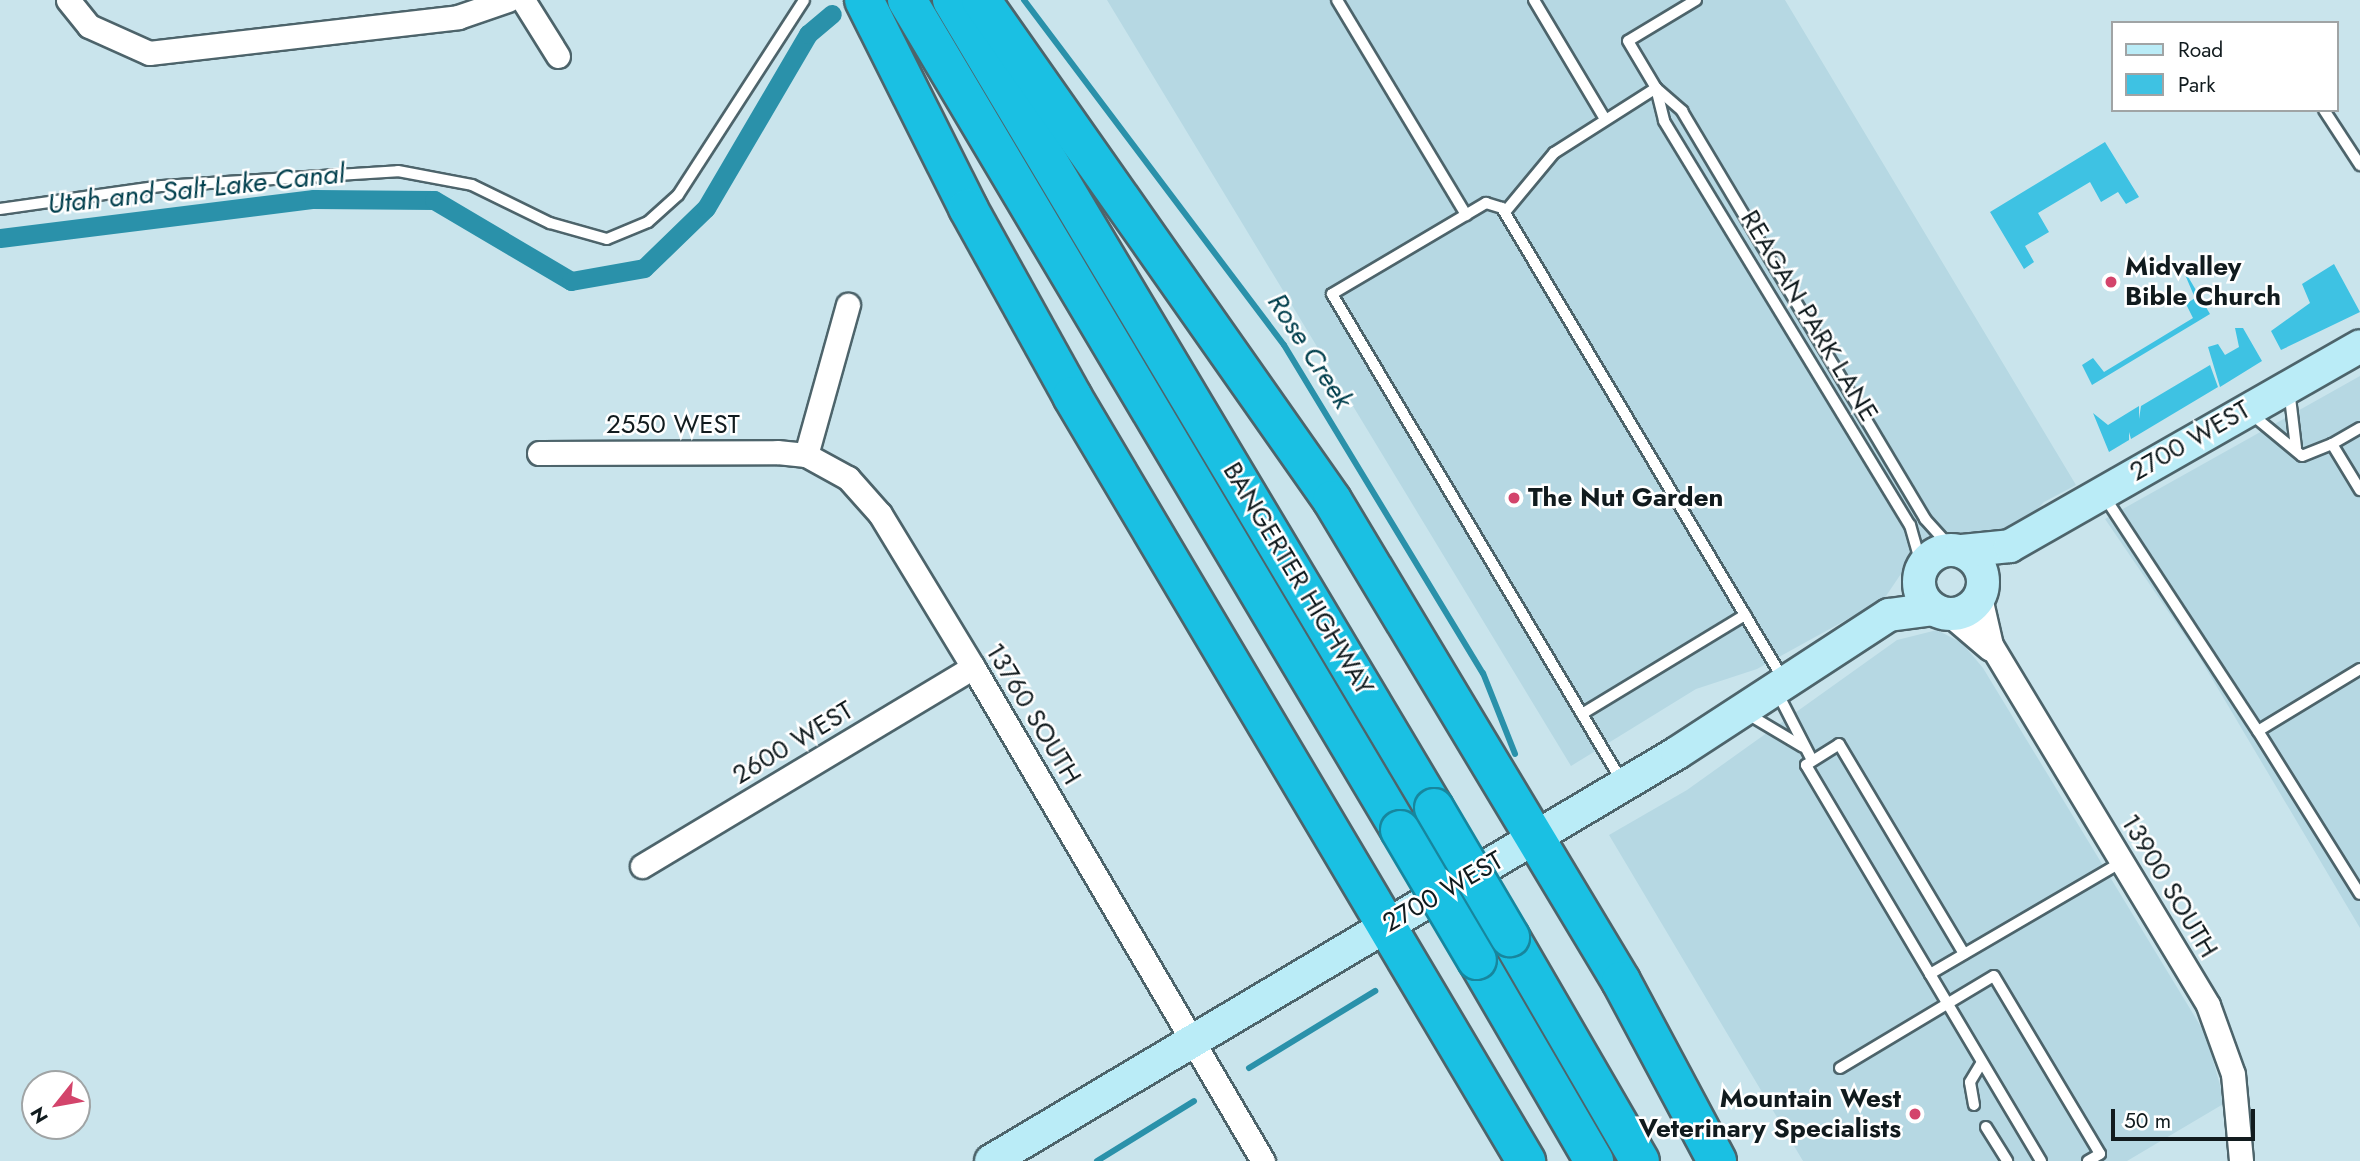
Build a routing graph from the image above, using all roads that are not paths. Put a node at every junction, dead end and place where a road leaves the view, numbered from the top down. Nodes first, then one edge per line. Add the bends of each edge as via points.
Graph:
1 (68, 0) edge
2 (508, 0) edge
3 (523, 0) edge
4 (804, 0) edge
5 (864, 0) edge
6 (907, 0) edge
7 (951, 0) edge
8 (981, 0) edge
9 (1337, 0) edge
10 (1534, 0) edge
11 (1696, 0) edge
12 (558, 55) dead end
13 (1656, 88) junction
14 (2325, 112) edge
15 (1605, 119) junction
16 (2360, 165) edge
17 (0, 209) edge
18 (1505, 212) junction
19 (1466, 215) junction
20 (848, 305) dead end
21 (2360, 346) edge
22 (2288, 385) junction
23 (2245, 409) junction
24 (2360, 428) edge
25 (2332, 444) junction
26 (2296, 448) junction
27 (539, 453) dead end
28 (806, 455) junction
29 (2360, 490) edge
30 (2101, 492) junction
31 (2023, 539) junction
32 (1957, 550) junction
33 (1921, 572) junction
34 (1982, 593) junction
35 (1942, 612) junction
36 (1745, 615) junction
37 (1889, 615) junction
38 (1999, 659) junction
39 (973, 667) junction
40 (2360, 669) edge
41 (1780, 686) junction
42 (1742, 712) junction
43 (1582, 714) junction
44 (2258, 731) junction
45 (1803, 747) junction
46 (1812, 761) junction
47 (1624, 785) junction
48 (1535, 838) junction
49 (2122, 862) junction
50 (642, 866) dead end
51 (2360, 894) edge
52 (1385, 926) junction
53 (1964, 954) junction
54 (1930, 974) junction
55 (1948, 1004) junction
56 (1192, 1040) junction
57 (1982, 1062) junction
58 (1840, 1068) dead end
59 (1974, 1105) dead end
60 (1986, 1127) dead end
61 (991, 1161) edge
62 (1263, 1161) edge
63 (1526, 1161) edge
64 (1594, 1161) edge
65 (1640, 1161) edge
66 (1717, 1161) edge
67 (2007, 1161) edge
68 (2041, 1161) edge
69 (2088, 1161) edge
70 (2241, 1161) edge

1 - 2 street via 89,26 149,53 458,17
3 - 12 street
4 - 17 lane via 678,195 648,222 607,239 550,223 472,186 398,171 162,186
5 - 52 highway via 1026,314
6 - 64 highway, BANGERTER HIGHWAY, bridge
7 - 65 highway, BANGERTER HIGHWAY, bridge
8 - 48 highway via 1299,449
9 - 19 lane
10 - 15 lane
11 - 13 lane, REAGAN PARK LANE via 1628,41
13 - 15 lane
13 - 32 lane, REAGAN PARK LANE via 1682,111 1926,519
13 - 33 lane, REAGAN PARK LANE via 1664,121 1910,525
14 - 16 lane
15 - 18 lane via 1538,166
18 - 19 lane via 1486,203
18 - 36 lane
19 - 43 lane via 1332,294
20 - 28 street
21 - 22 main road, 2700 WEST
22 - 23 main road, 2700 WEST
22 - 26 lane
23 - 26 lane
23 - 30 main road, 2700 WEST
24 - 25 lane
25 - 26 lane via 2302,456
25 - 29 lane
27 - 28 street, 2550 WEST
28 - 39 street, 13760 SOUTH via 865,495
30 - 31 main road, 2700 WEST
30 - 44 lane
31 - 32 main road, 2700 WEST via 1995,550
31 - 34 main road, 2700 WEST via 1997,563
32 - 33 main road via 1935,554
32 - 34 main road via 1977,562
33 - 35 main road via 1921,594
33 - 37 main road, 2700 WEST
34 - 35 main road via 1968,610
34 - 38 street, 13900 SOUTH via 1985,629
35 - 37 main road, 2700 WEST
35 - 38 street, 13900 SOUTH
36 - 41 lane
36 - 43 lane
37 - 41 main road, 2700 WEST
38 - 49 street, 13900 SOUTH
39 - 50 street, 2600 WEST
39 - 56 street, 13760 SOUTH
40 - 44 lane
41 - 42 main road, 2700 WEST
41 - 45 lane
42 - 45 lane
42 - 47 main road, 2700 WEST
43 - 47 lane
44 - 51 lane
45 - 46 lane
46 - 53 lane via 1839,744
46 - 54 lane via 1805,765
47 - 48 main road, 2700 WEST
48 - 52 main road, 2700 WEST
48 - 66 highway via 1645,1022
49 - 53 lane
49 - 70 street, 13900 SOUTH via 2218,1028 2237,1097
52 - 56 main road, 2700 WEST
52 - 63 highway
53 - 54 lane
54 - 55 lane
55 - 57 lane
55 - 58 lane
55 - 69 lane via 1994,976 2100,1154
56 - 61 main road, 2700 WEST
56 - 62 street, 13760 SOUTH
57 - 59 lane via 1970,1082
57 - 68 lane
60 - 67 lane

